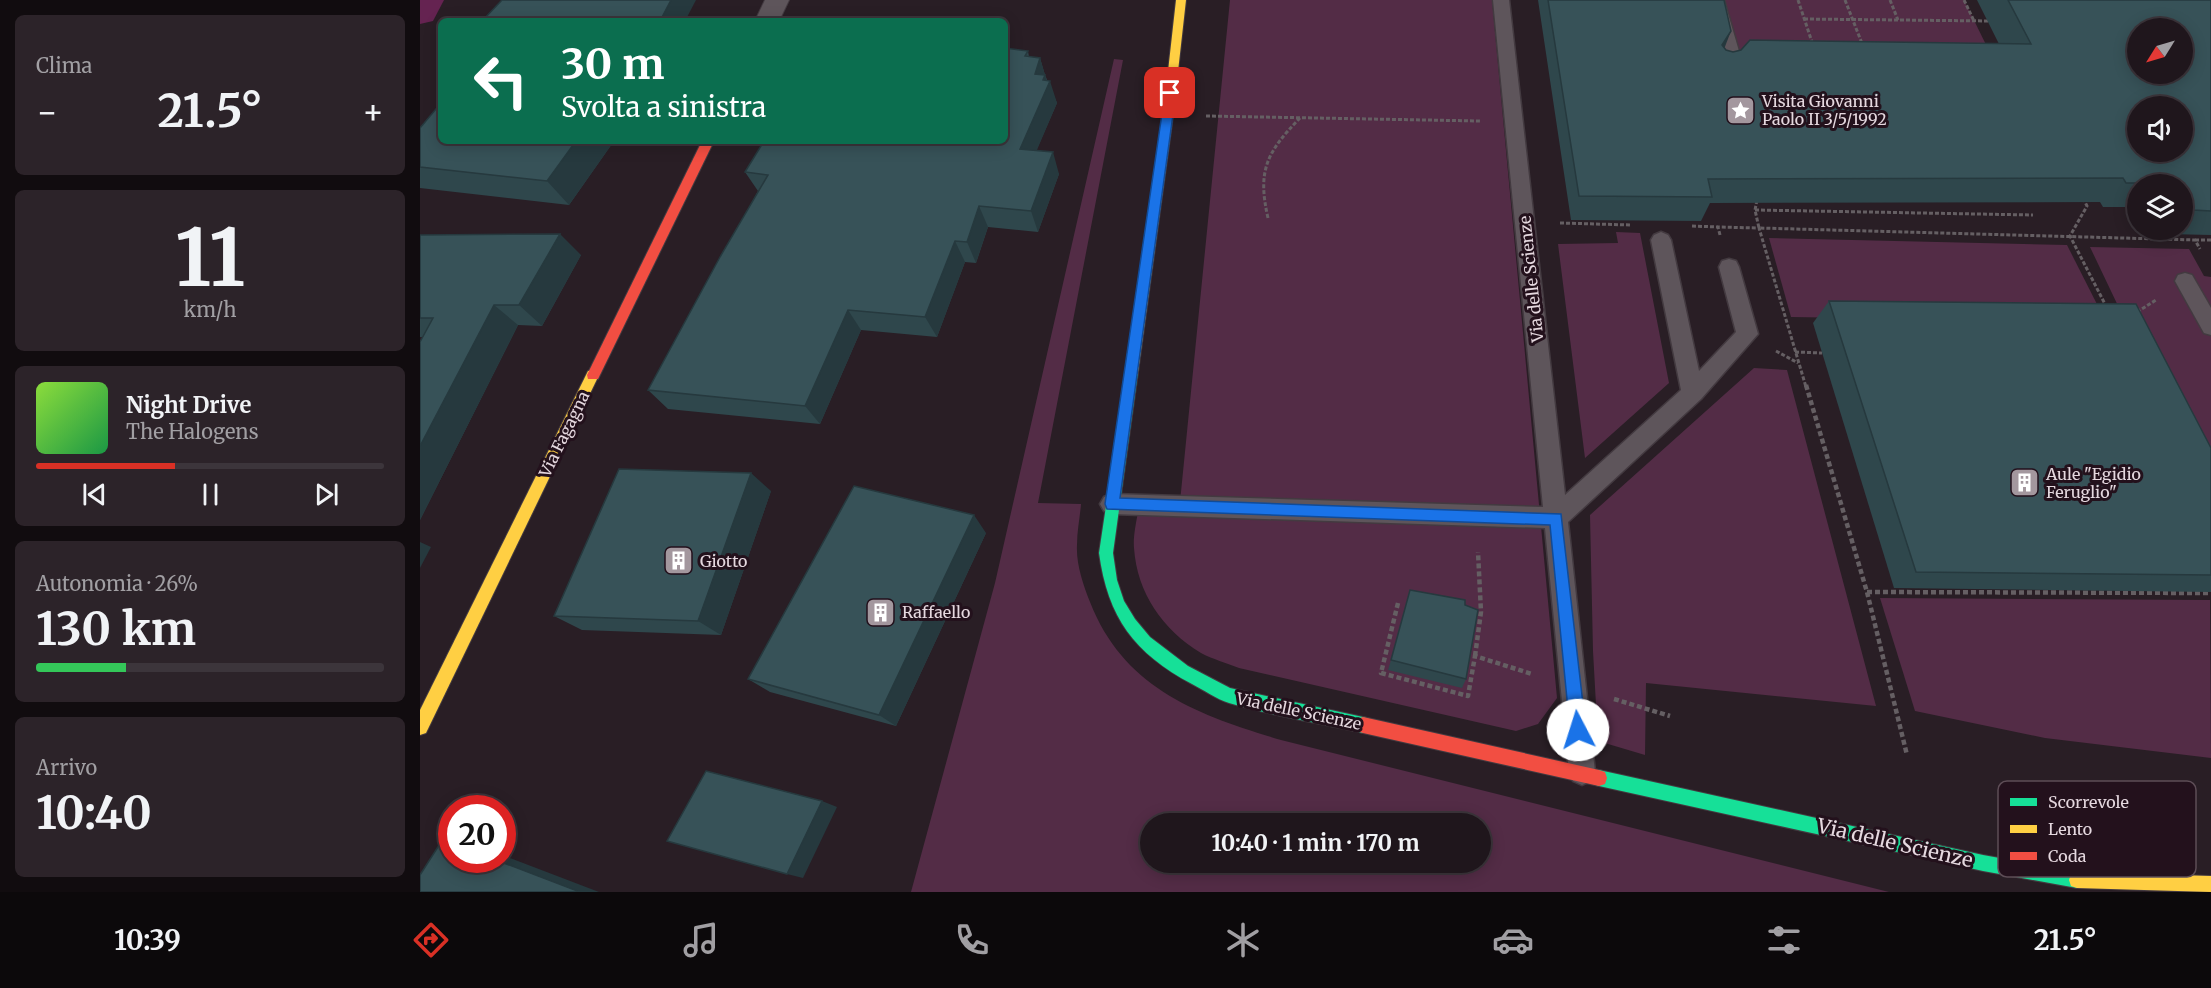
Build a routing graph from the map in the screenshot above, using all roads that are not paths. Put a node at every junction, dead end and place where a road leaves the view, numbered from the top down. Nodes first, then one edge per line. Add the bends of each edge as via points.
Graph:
1 (777, 0) edge
2 (1181, 0) edge
3 (1502, 0) edge
4 (1716, 0) edge
5 (768, 18) edge
6 (1723, 70) edge
7 (707, 144) edge
8 (1661, 240) dead end
9 (1729, 267) dead end
10 (2185, 281) dead end
11 (2211, 327) edge
12 (1693, 393) junction
13 (1112, 504) junction
14 (1556, 518) junction
15 (420, 727) edge
16 (1582, 772) junction
17 (1998, 866) edge
18 (2066, 877) edge
19 (2211, 885) edge

1 - 5 street
2 - 13 street, Via delle Scienze
3 - 14 lane, Via delle Scienze
4 - 6 lane via 1732,58
7 - 15 street, Via Fagagna
8 - 12 lane
9 - 12 lane via 1747,334
10 - 11 lane
12 - 14 lane
13 - 14 lane
13 - 16 street, Via delle Scienze via 1107,577 1117,602 1134,632 1162,658 1193,678 1228,695
14 - 16 lane, Via delle Scienze
16 - 17 street, Via delle Scienze
18 - 19 street, Via delle Scienze

